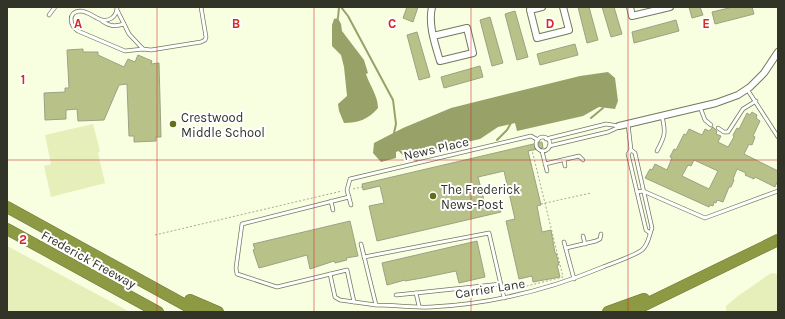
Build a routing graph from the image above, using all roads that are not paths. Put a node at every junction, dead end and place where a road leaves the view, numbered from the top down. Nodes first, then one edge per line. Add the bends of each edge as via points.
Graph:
1 (54, 7) edge
2 (201, 7) edge
3 (432, 7) edge
4 (540, 7) edge
5 (563, 7) edge
6 (630, 7) edge
7 (670, 7) edge
8 (117, 9) edge
9 (49, 15) dead end
10 (102, 21) junction
11 (124, 24) junction
12 (433, 36) junction
13 (143, 49) junction
14 (778, 52) edge
15 (748, 88) junction
16 (756, 101) junction
17 (700, 107) junction
18 (662, 116) junction
19 (628, 124) junction
20 (711, 125) dead end
21 (619, 126) junction
22 (718, 128) dead end
23 (778, 137) edge
24 (546, 139) junction
25 (538, 140) junction
26 (549, 146) junction
27 (631, 150) junction
28 (542, 151) junction
29 (657, 151) dead end
30 (564, 160) junction
31 (583, 160) dead end
32 (546, 164) junction
33 (565, 166) dead end
34 (547, 171) dead end
35 (643, 191) junction
36 (778, 191) edge
37 (637, 192) junction
38 (349, 197) junction
39 (331, 201) junction
40 (351, 205) dead end
41 (7, 207) edge
42 (333, 210) dead end
43 (7, 229) edge
44 (650, 233) junction
45 (601, 234) dead end
46 (583, 236) dead end
47 (778, 240) edge
48 (564, 242) dead end
49 (361, 244) dead end
50 (585, 244) junction
51 (566, 248) junction
52 (364, 257) junction
53 (125, 273) junction
54 (330, 274) junction
55 (574, 279) junction
56 (501, 284) junction
57 (688, 284) junction
58 (416, 293) junction
59 (396, 295) dead end
60 (504, 298) junction
61 (354, 302) junction
62 (376, 305) junction
63 (419, 306) junction
64 (158, 312) edge
65 (198, 312) edge
66 (218, 312) edge
67 (608, 312) edge
68 (630, 312) edge

1 - 9 lane
2 - 13 lane via 205,40 151,50
3 - 12 street
4 - 5 street via 530,10 537,38 569,30
6 - 7 street via 632,16
8 - 10 lane via 111,19
8 - 11 lane
10 - 11 lane via 112,26
10 - 13 lane via 81,11 72,15 71,19 78,31 126,51
11 - 13 lane via 129,34
12 - 12 street via 440,61 473,53 467,28
14 - 15 street via 764,73
15 - 16 lane
15 - 17 street via 728,99
16 - 22 lane via 742,109 728,132
16 - 23 lane
17 - 18 street
17 - 20 lane
18 - 19 street
18 - 29 lane via 665,136
19 - 21 street
19 - 27 lane
21 - 24 lane via 606,124
21 - 26 lane via 608,132
24 - 25 lane
24 - 26 lane
25 - 28 lane via 537,148
25 - 38 lane, News Place via 531,136 350,179 347,190
26 - 28 lane
27 - 35 lane via 635,154
27 - 37 lane via 628,154
28 - 32 lane
30 - 31 lane via 579,156
30 - 32 lane
30 - 33 lane
32 - 34 lane
35 - 36 lane via 705,218
35 - 37 lane
35 - 44 lane via 652,228
37 - 44 lane via 646,230
38 - 39 lane
38 - 40 lane
39 - 42 lane
39 - 54 lane via 242,224 236,268 238,274 277,287
41 - 53 highway
43 - 64 highway, Frederick Freeway
44 - 55 lane, Carrier Lane via 642,250
45 - 50 lane via 600,239
46 - 50 lane
47 - 57 highway
48 - 51 lane
49 - 52 lane
50 - 51 lane
51 - 55 lane
52 - 56 lane via 489,233
52 - 62 lane
53 - 65 highway, Frederick Freeway
53 - 66 highway
54 - 61 lane, Carrier Lane via 335,297
54 - 61 lane via 347,270
55 - 60 lane, Carrier Lane
56 - 58 lane
56 - 60 lane
57 - 67 highway
57 - 68 highway
58 - 59 lane
58 - 63 lane
60 - 63 lane, Carrier Lane via 430,307
61 - 62 lane, Carrier Lane
62 - 63 lane, Carrier Lane

